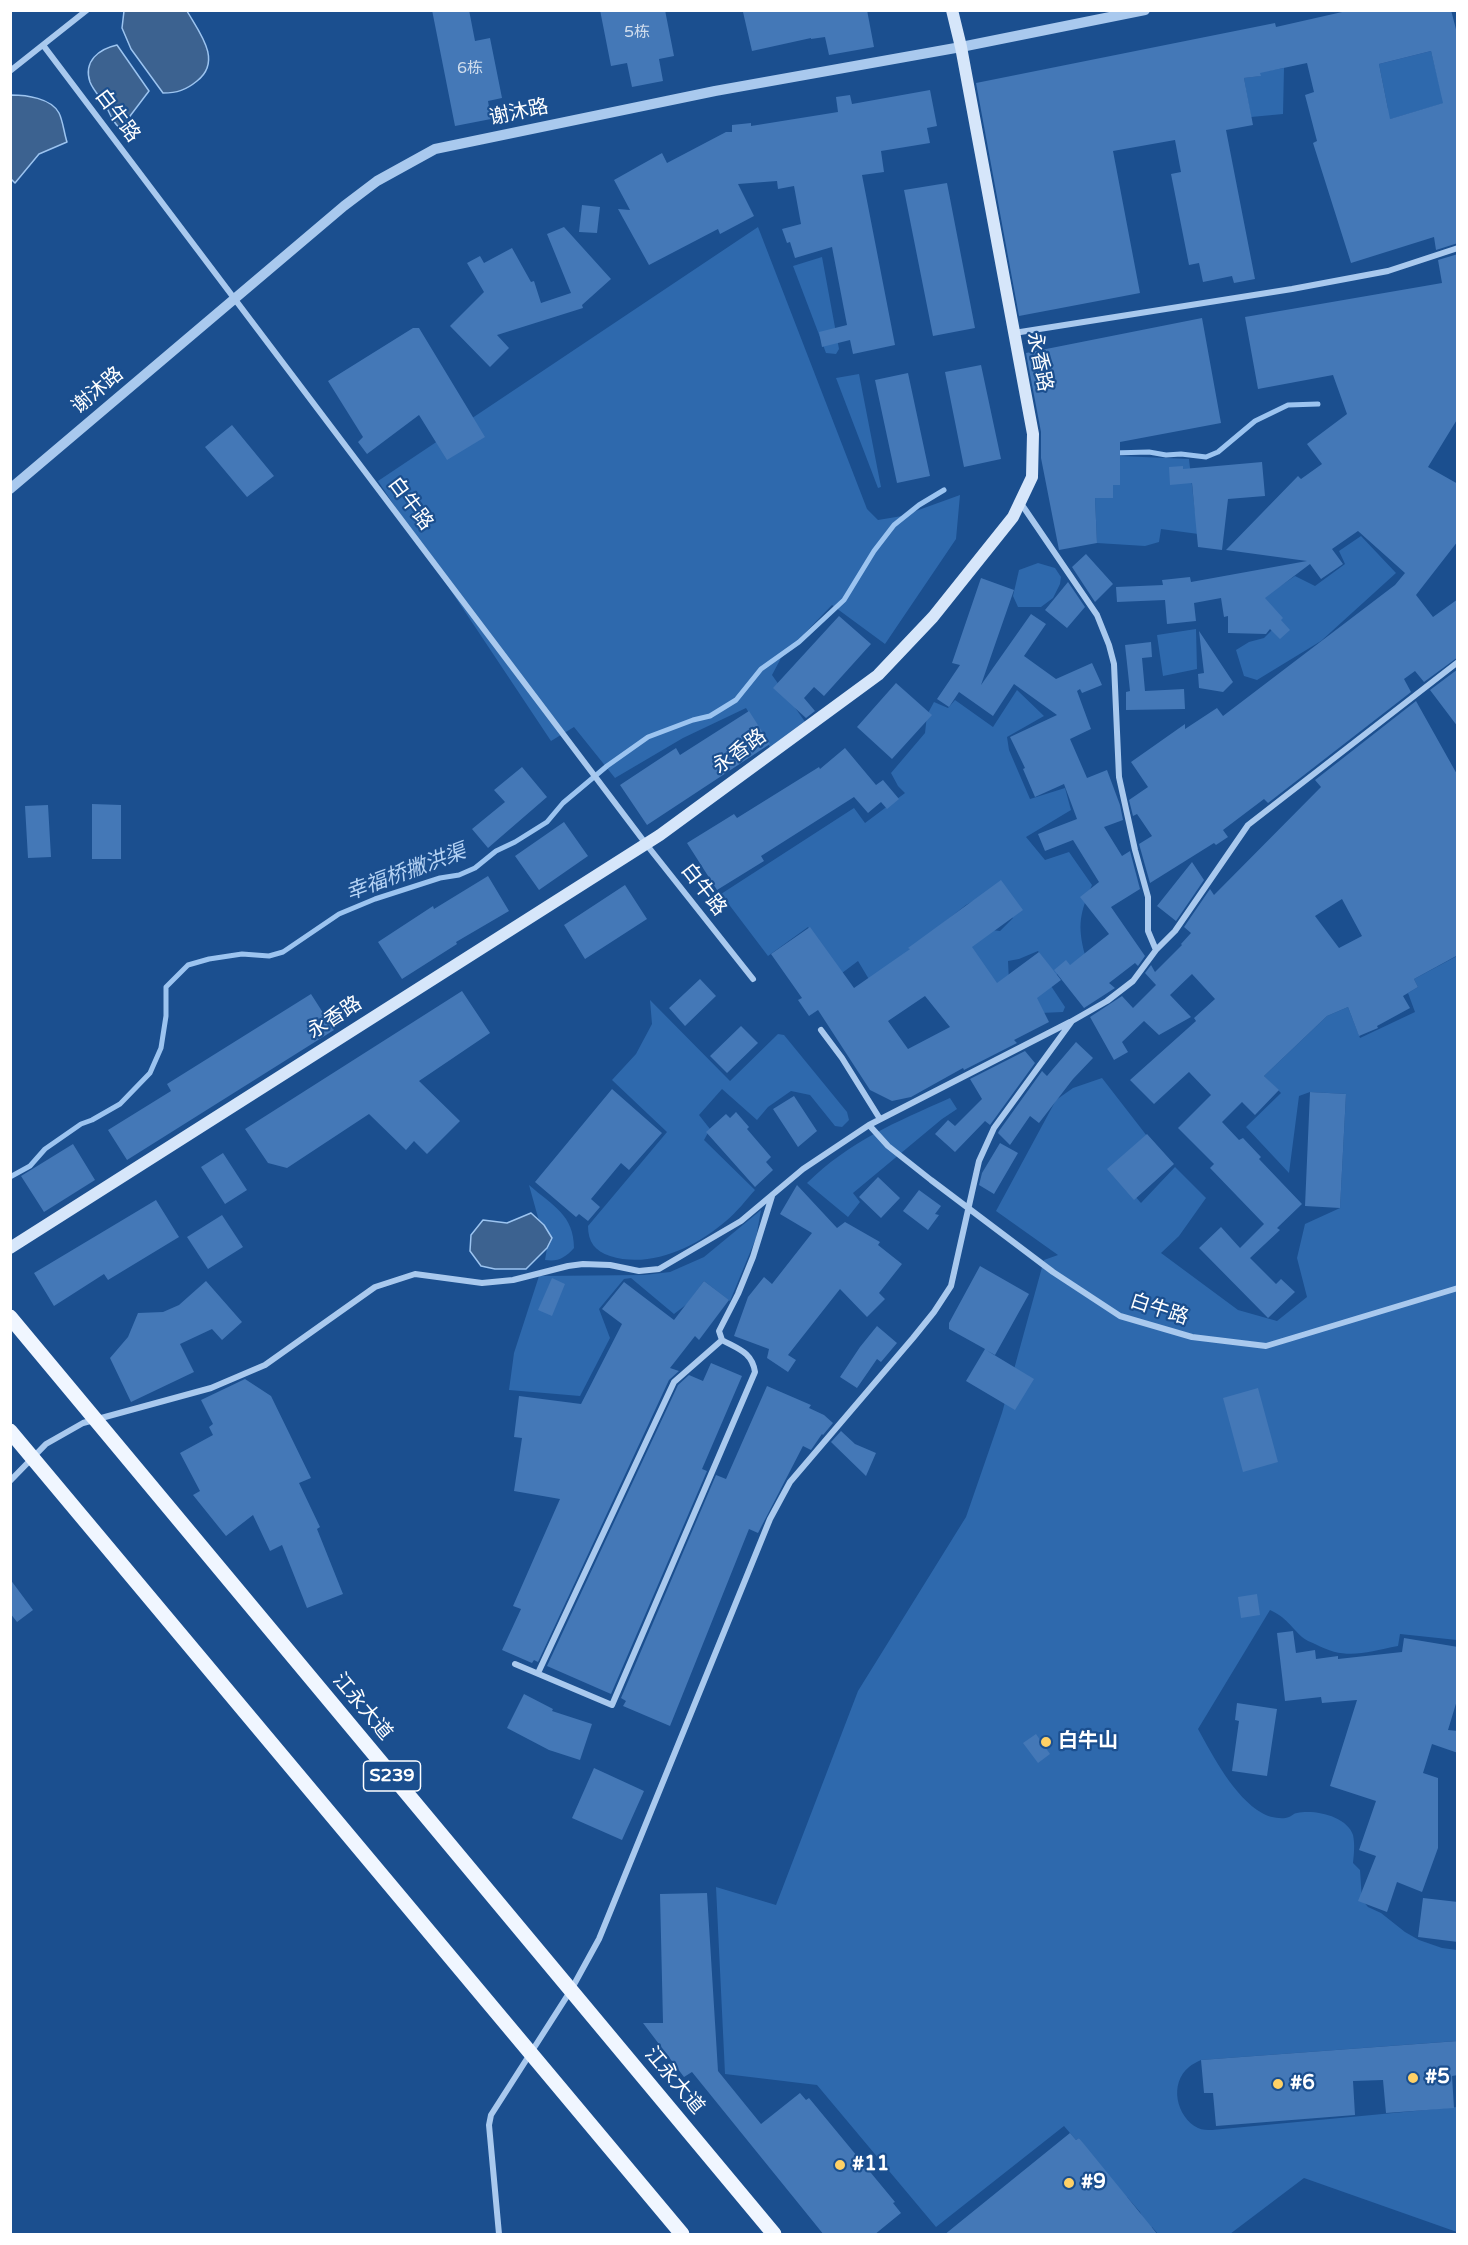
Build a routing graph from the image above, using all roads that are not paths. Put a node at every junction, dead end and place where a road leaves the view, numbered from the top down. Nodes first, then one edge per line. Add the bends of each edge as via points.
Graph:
1 (87, 10) edge
2 (952, 10) edge
3 (1145, 10) edge
4 (43, 45) junction
5 (961, 47) junction
6 (10, 71) edge
7 (1458, 248) edge
8 (235, 299) junction
9 (1014, 333) junction
10 (10, 489) edge
11 (1020, 501) junction
12 (1458, 662) edge
13 (646, 844) junction
14 (1156, 950) junction
15 (753, 979) dead end
16 (1072, 1021) junction
17 (821, 1030) dead end
18 (880, 1119) junction
19 (869, 1125) junction
20 (773, 1194) junction
21 (969, 1209) junction
22 (10, 1248) edge
23 (1458, 1288) edge
24 (10, 1317) edge
25 (722, 1340) junction
26 (97, 1420) junction
27 (10, 1431) edge
28 (33, 1458) junction
29 (10, 1481) edge
30 (515, 1664) dead end
31 (538, 1673) junction
32 (571, 1990) junction
33 (530, 2052) junction
34 (499, 2235) edge
35 (682, 2235) edge
36 (774, 2235) edge

1 - 4 street
2 - 5 main road, 永香路
3 - 5 street, 谢沐路
4 - 6 street
4 - 8 street, 白牛路
5 - 8 street, 谢沐路 via 715,91 435,149 376,181
5 - 9 main road, 永香路
7 - 9 street via 1377,273
8 - 10 street, 谢沐路
8 - 13 street, 白牛路
9 - 11 main road, 永香路 via 1033,434 1032,477
11 - 13 main road, 永香路 via 1013,517 933,617 878,675
11 - 14 street via 1097,615 1109,645 1114,664 1119,777 1148,897 1148,931
12 - 14 street via 1248,825 1175,931
13 - 15 street, 白牛路
13 - 22 main road, 永香路
14 - 16 street via 1133,981
16 - 18 street
16 - 21 street via 994,1128 979,1161
17 - 18 street
18 - 19 street
19 - 20 street via 803,1168
19 - 21 street, 白牛路 via 888,1146
20 - 25 street via 753,1257 720,1331
20 - 26 street via 741,1221 659,1269 639,1271 590,1264 482,1283 415,1274 375,1287 265,1365 211,1388
21 - 23 street, 白牛路 via 1120,1316 1192,1338 1266,1346
21 - 32 street via 951,1286 913,1338 790,1482 770,1519 599,1939
24 - 26 main road, 江永大道 / S239
25 - 31 street via 674,1382
25 - 31 street via 748,1355 755,1372 612,1705
26 - 28 street via 83,1423 45,1444
26 - 32 main road, 江永大道 / S239
27 - 28 main road
28 - 29 street
28 - 33 main road
30 - 31 street
32 - 33 street
32 - 36 main road, 江永大道 / S239
33 - 34 street via 491,2115 489,2125
33 - 35 main road

